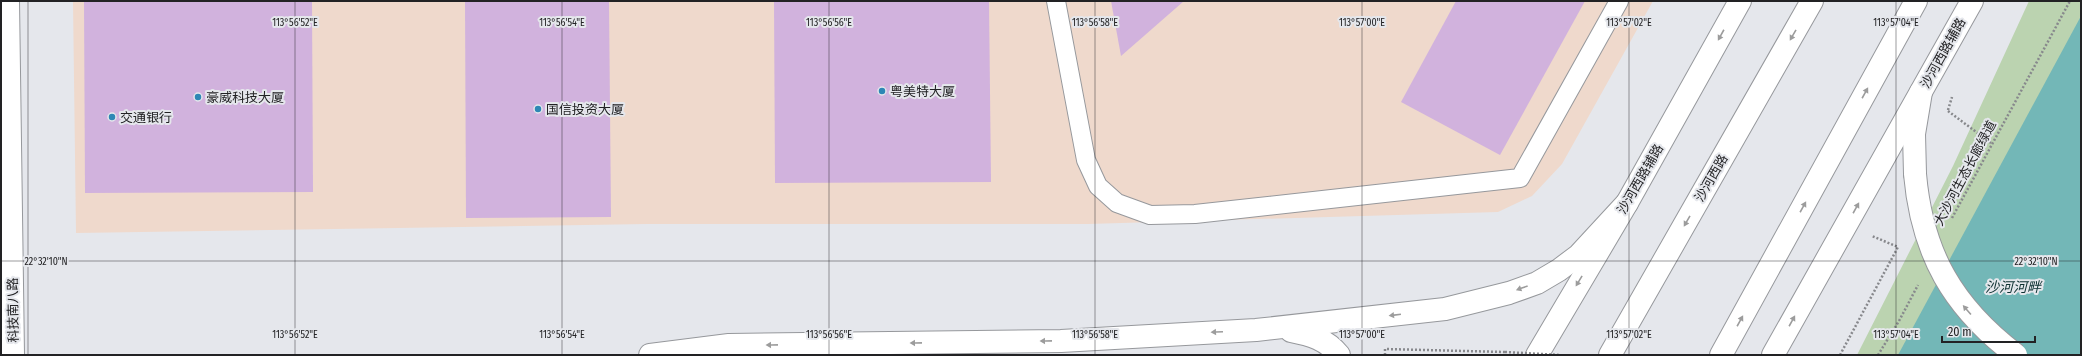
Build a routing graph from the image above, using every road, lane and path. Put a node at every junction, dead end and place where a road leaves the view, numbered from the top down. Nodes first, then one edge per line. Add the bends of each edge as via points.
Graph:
1 (8, 1) edge
2 (1056, 1) edge
3 (1619, 1) edge
4 (1740, 1) edge
5 (1812, 1) edge
6 (1916, 1) edge
7 (1972, 1) edge
8 (2070, 1) edge
9 (1921, 92) junction
10 (1953, 93) dead end
11 (1948, 111) junction
12 (1946, 117) dead end
13 (1991, 144) junction
14 (1627, 204) junction
15 (1952, 219) dead end
16 (1872, 236) dead end
17 (1920, 280) dead end
18 (1256, 330) junction
19 (13, 355) edge
20 (650, 355) edge
21 (1339, 355) edge
22 (1385, 355) edge
23 (1537, 355) edge
24 (1560, 355) edge
25 (1610, 355) edge
26 (1721, 355) edge
27 (1773, 355) edge
28 (1840, 355) edge
29 (1878, 355) edge
30 (2016, 355) edge

1 - 19 main road, 科技南八路
2 - 3 lane via 1086,160 1098,186 1117,204 1150,215 1195,214 1520,178
4 -> 14 main road, 沙河西路辅路
5 -> 25 main road, 沙河西路
26 -> 6 main road
7 - 9 main road, 沙河西路辅路
8 - 13 path, 大沙河生态长廊绿道
27 -> 9 main road, 沙河西路辅路
30 -> 9 main road, bridge via 1991,336 1964,307 1937,262 1921,215 1915,174 1914,134
10 - 11 path
11 - 12 path
11 - 13 path
13 - 15 path, 大沙河生态长廊绿道
14 -> 18 main road via 1579,255 1537,283 1509,293 1445,310
14 -> 23 main road, 沙河西路辅路
16 - 28 path via 1898,247
17 - 29 path
18 -> 20 main road via 1061,340 729,345
18 - 21 main road via 1288,330 1314,336 1330,345
22 - 24 path, bridge via 1386,349

